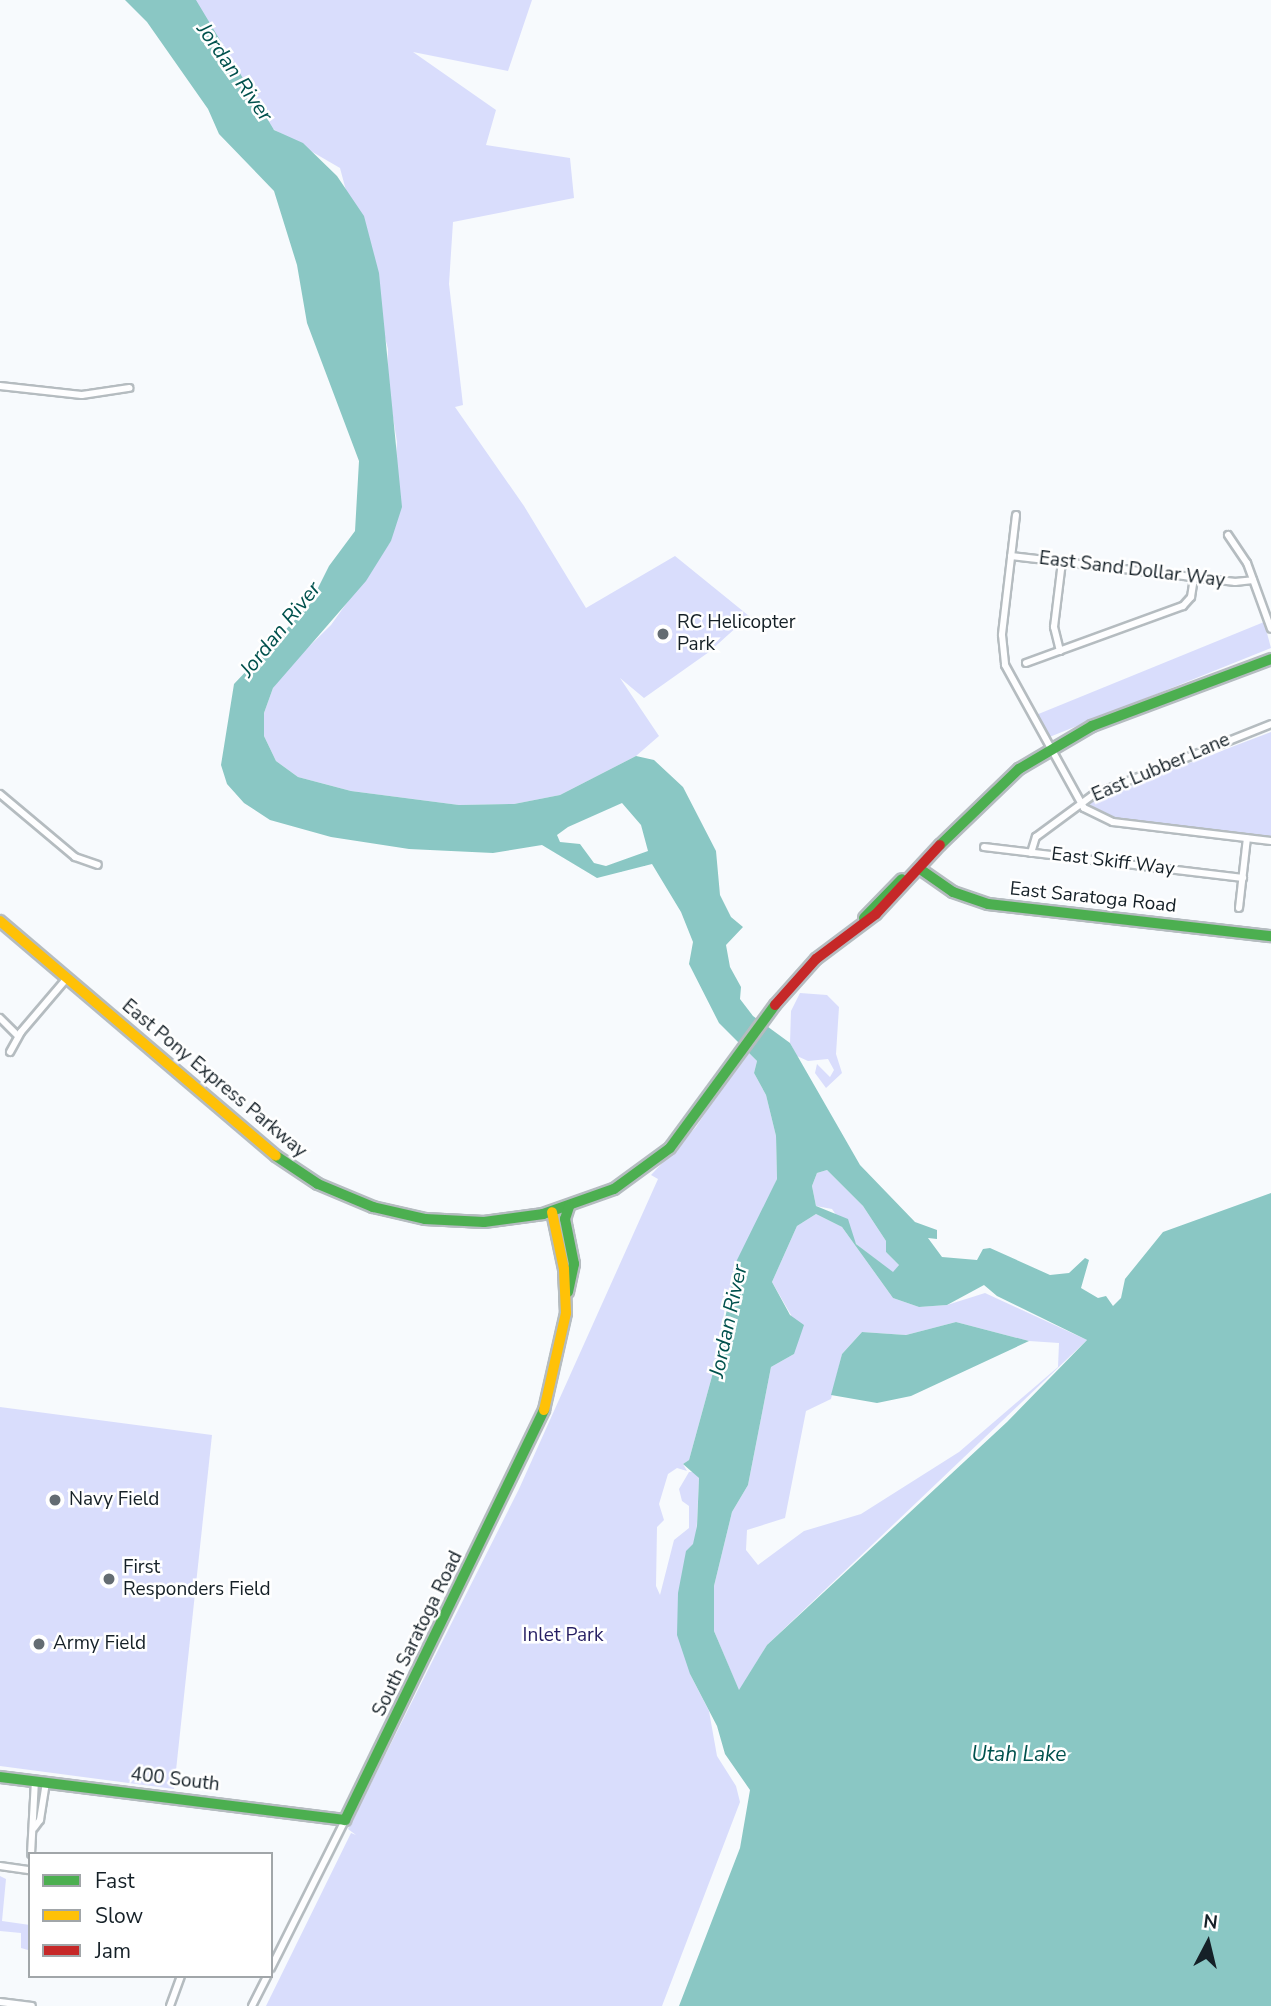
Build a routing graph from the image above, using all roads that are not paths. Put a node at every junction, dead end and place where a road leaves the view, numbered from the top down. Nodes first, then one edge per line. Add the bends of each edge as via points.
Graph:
1 (0, 386) edge
2 (129, 388) dead end
3 (1016, 515) dead end
4 (1228, 535) dead end
5 (1011, 556) junction
6 (1062, 562) junction
7 (1194, 577) junction
8 (1253, 580) junction
9 (1271, 629) edge
10 (1059, 651) junction
11 (1271, 659) edge
12 (1026, 663) dead end
13 (1271, 724) edge
14 (1049, 748) junction
15 (0, 794) edge
16 (1080, 803) junction
17 (967, 815) junction
18 (1247, 838) junction
19 (1271, 841) edge
20 (984, 847) dead end
21 (1031, 853) junction
22 (98, 865) dead end
23 (919, 869) junction
24 (1243, 877) junction
25 (1239, 908) dead end
26 (0, 920) edge
27 (855, 930) junction
28 (1271, 936) edge
29 (67, 978) junction
30 (0, 1018) edge
31 (3, 1027) edge
32 (18, 1037) junction
33 (10, 1052) dead end
34 (569, 1207) junction
35 (552, 1212) junction
36 (566, 1302) junction
37 (0, 1777) edge
38 (40, 1782) junction
39 (345, 1819) junction
40 (34, 1828) junction
41 (31, 1852) edge
42 (0, 1866) edge
43 (28, 1870) edge
44 (273, 1964) edge
45 (180, 1978) edge
46 (266, 1978) edge
47 (0, 2002) edge
48 (33, 2006) edge
49 (170, 2006) edge
50 (252, 2006) edge

1 - 2 street via 82,395
3 - 5 street
4 - 8 street
5 - 6 street, East Sand Dollar Way
5 - 14 street via 1003,656 1014,688
6 - 7 street, East Sand Dollar Way
6 - 10 street via 1054,627
7 - 8 street, East Sand Dollar Way
7 - 10 street via 1191,597 1183,606
8 - 9 street
10 - 12 street
11 - 14 main road, East Pony Express Parkway via 1106,719
13 - 16 street, East Lubber Lane via 1152,768
14 - 16 street
14 - 17 main road, East Pony Express Parkway
15 - 22 street via 75,857
16 - 18 street via 1092,815 1113,822
16 - 21 street, East Lubber Lane via 1036,837
17 - 23 main road, East Pony Express Parkway
17 - 27 main road, East Pony Express Parkway via 933,844
18 - 19 street
18 - 24 street
20 - 21 street, East Skiff Way
21 - 24 street, East Skiff Way
23 - 27 main road, East Pony Express Parkway via 877,914
23 - 28 main road, East Saratoga Road via 953,892 988,904
24 - 25 street
26 - 29 main road, East Pony Express Parkway
27 - 34 main road, East Pony Express Parkway via 816,959 764,1017 670,1149 614,1189
29 - 32 street
29 - 35 main road, East Pony Express Parkway via 264,1148 334,1192 391,1212 440,1221 498,1221
30 - 31 street
31 - 32 street
32 - 33 street
34 - 35 main road, East Pony Express Parkway
34 - 36 main road via 565,1222 573,1264
35 - 36 main road
36 - 39 main road, South Saratoga Road via 559,1365 541,1418
37 - 38 main road, 400 South
38 - 39 main road, 400 South
38 - 40 street via 40,1820
38 - 40 street via 30,1819
39 - 44 street, South Saratoga Road
40 - 41 street
42 - 43 street
45 - 49 street
46 - 50 street
47 - 48 street

